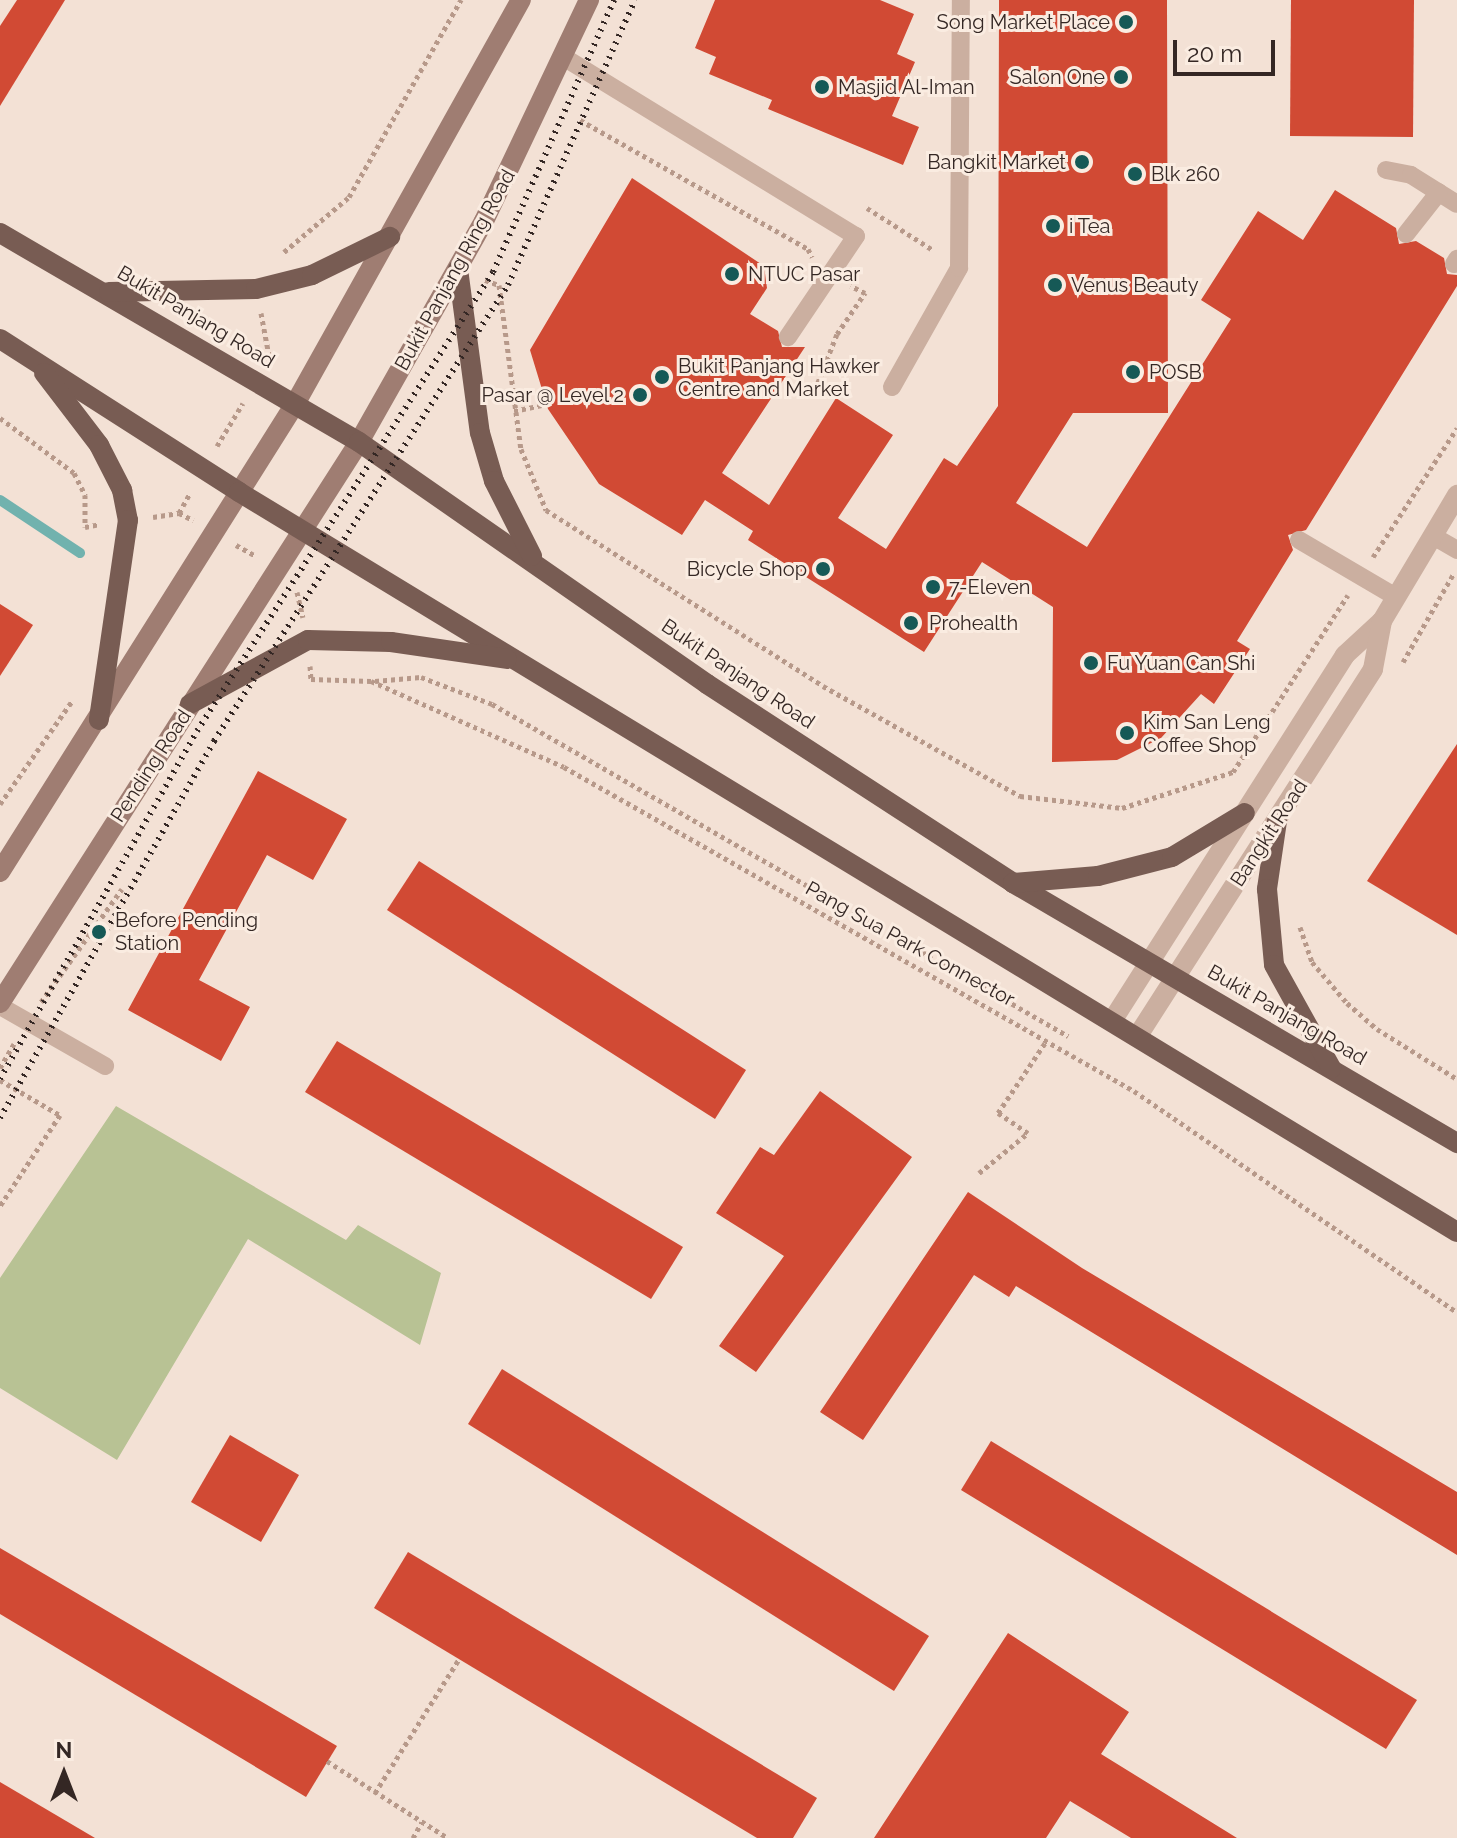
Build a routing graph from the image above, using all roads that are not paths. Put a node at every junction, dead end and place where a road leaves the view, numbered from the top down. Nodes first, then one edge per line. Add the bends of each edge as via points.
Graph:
1 (521, 0) edge
2 (589, 0) edge
3 (961, 0) edge
4 (565, 58) junction
5 (1386, 170) dead end
6 (1439, 192) junction
7 (1457, 204) edge
8 (0, 233) edge
9 (1406, 234) dead end
10 (390, 237) junction
11 (458, 269) junction
12 (109, 292) junction
13 (788, 337) dead end
14 (0, 339) edge
15 (37, 363) junction
16 (892, 387) dead end
17 (295, 404) junction
18 (359, 442) junction
19 (239, 492) junction
20 (1457, 495) edge
21 (302, 529) junction
22 (1433, 536) junction
23 (1299, 540) dead end
24 (1457, 550) edge
25 (532, 557) junction
26 (1396, 597) junction
27 (1382, 621) junction
28 (519, 661) junction
29 (190, 704) junction
30 (99, 720) junction
31 (1245, 813) junction
32 (1277, 821) junction
33 (0, 872) edge
34 (1013, 883) junction
35 (1149, 962) junction
36 (1176, 977) junction
37 (0, 1004) edge
38 (1112, 1021) junction
39 (1137, 1037) junction
40 (105, 1066) dead end
41 (1331, 1068) junction
42 (1457, 1143) edge
43 (1457, 1232) edge

1 - 10 main road
2 - 4 main road, Bukit Panjang Ring Road
3 - 16 lane via 959,268
4 - 11 main road, Bukit Panjang Ring Road
4 - 13 lane via 856,236
5 - 6 lane via 1411,175
6 - 7 lane
6 - 9 lane
8 - 12 main road, Bukit Panjang Road
10 - 12 main road via 312,275 256,289
10 - 17 main road
11 - 18 main road, Bukit Panjang Ring Road
11 - 25 main road via 480,433 494,481
12 - 17 main road, Bukit Panjang Road
14 - 15 main road
15 - 19 main road
15 - 30 main road via 99,445 122,490 128,520
17 - 18 main road, Bukit Panjang Road
17 - 19 main road
18 - 21 main road, Bukit Panjang Ring Road
18 - 25 main road, Bukit Panjang Road
19 - 21 main road
19 - 30 main road
20 - 22 street, Bangkit Road
21 - 28 main road
21 - 29 main road, Pending Road
22 - 24 lane
22 - 26 street, Bangkit Road
23 - 26 lane
25 - 34 main road, Bukit Panjang Road via 707,684
26 - 27 street, Bangkit Road
27 - 31 street, Bangkit Road via 1345,655
27 - 32 street, Bangkit Road via 1373,669
28 - 29 main road via 391,642 308,640
28 - 38 main road
29 - 37 main road, Pending Road
30 - 33 main road
31 - 34 main road via 1172,857 1098,876
31 - 35 street, Bangkit Road
32 - 36 street, Bangkit Road
32 - 41 main road via 1267,889 1274,965
34 - 35 main road, Bukit Panjang Road
35 - 36 main road, Bukit Panjang Road
35 - 38 street, Bangkit Road
36 - 39 street, Bangkit Road
36 - 41 main road, Bukit Panjang Road
37 - 40 lane
38 - 39 main road
39 - 43 main road
41 - 42 main road, Bukit Panjang Road

